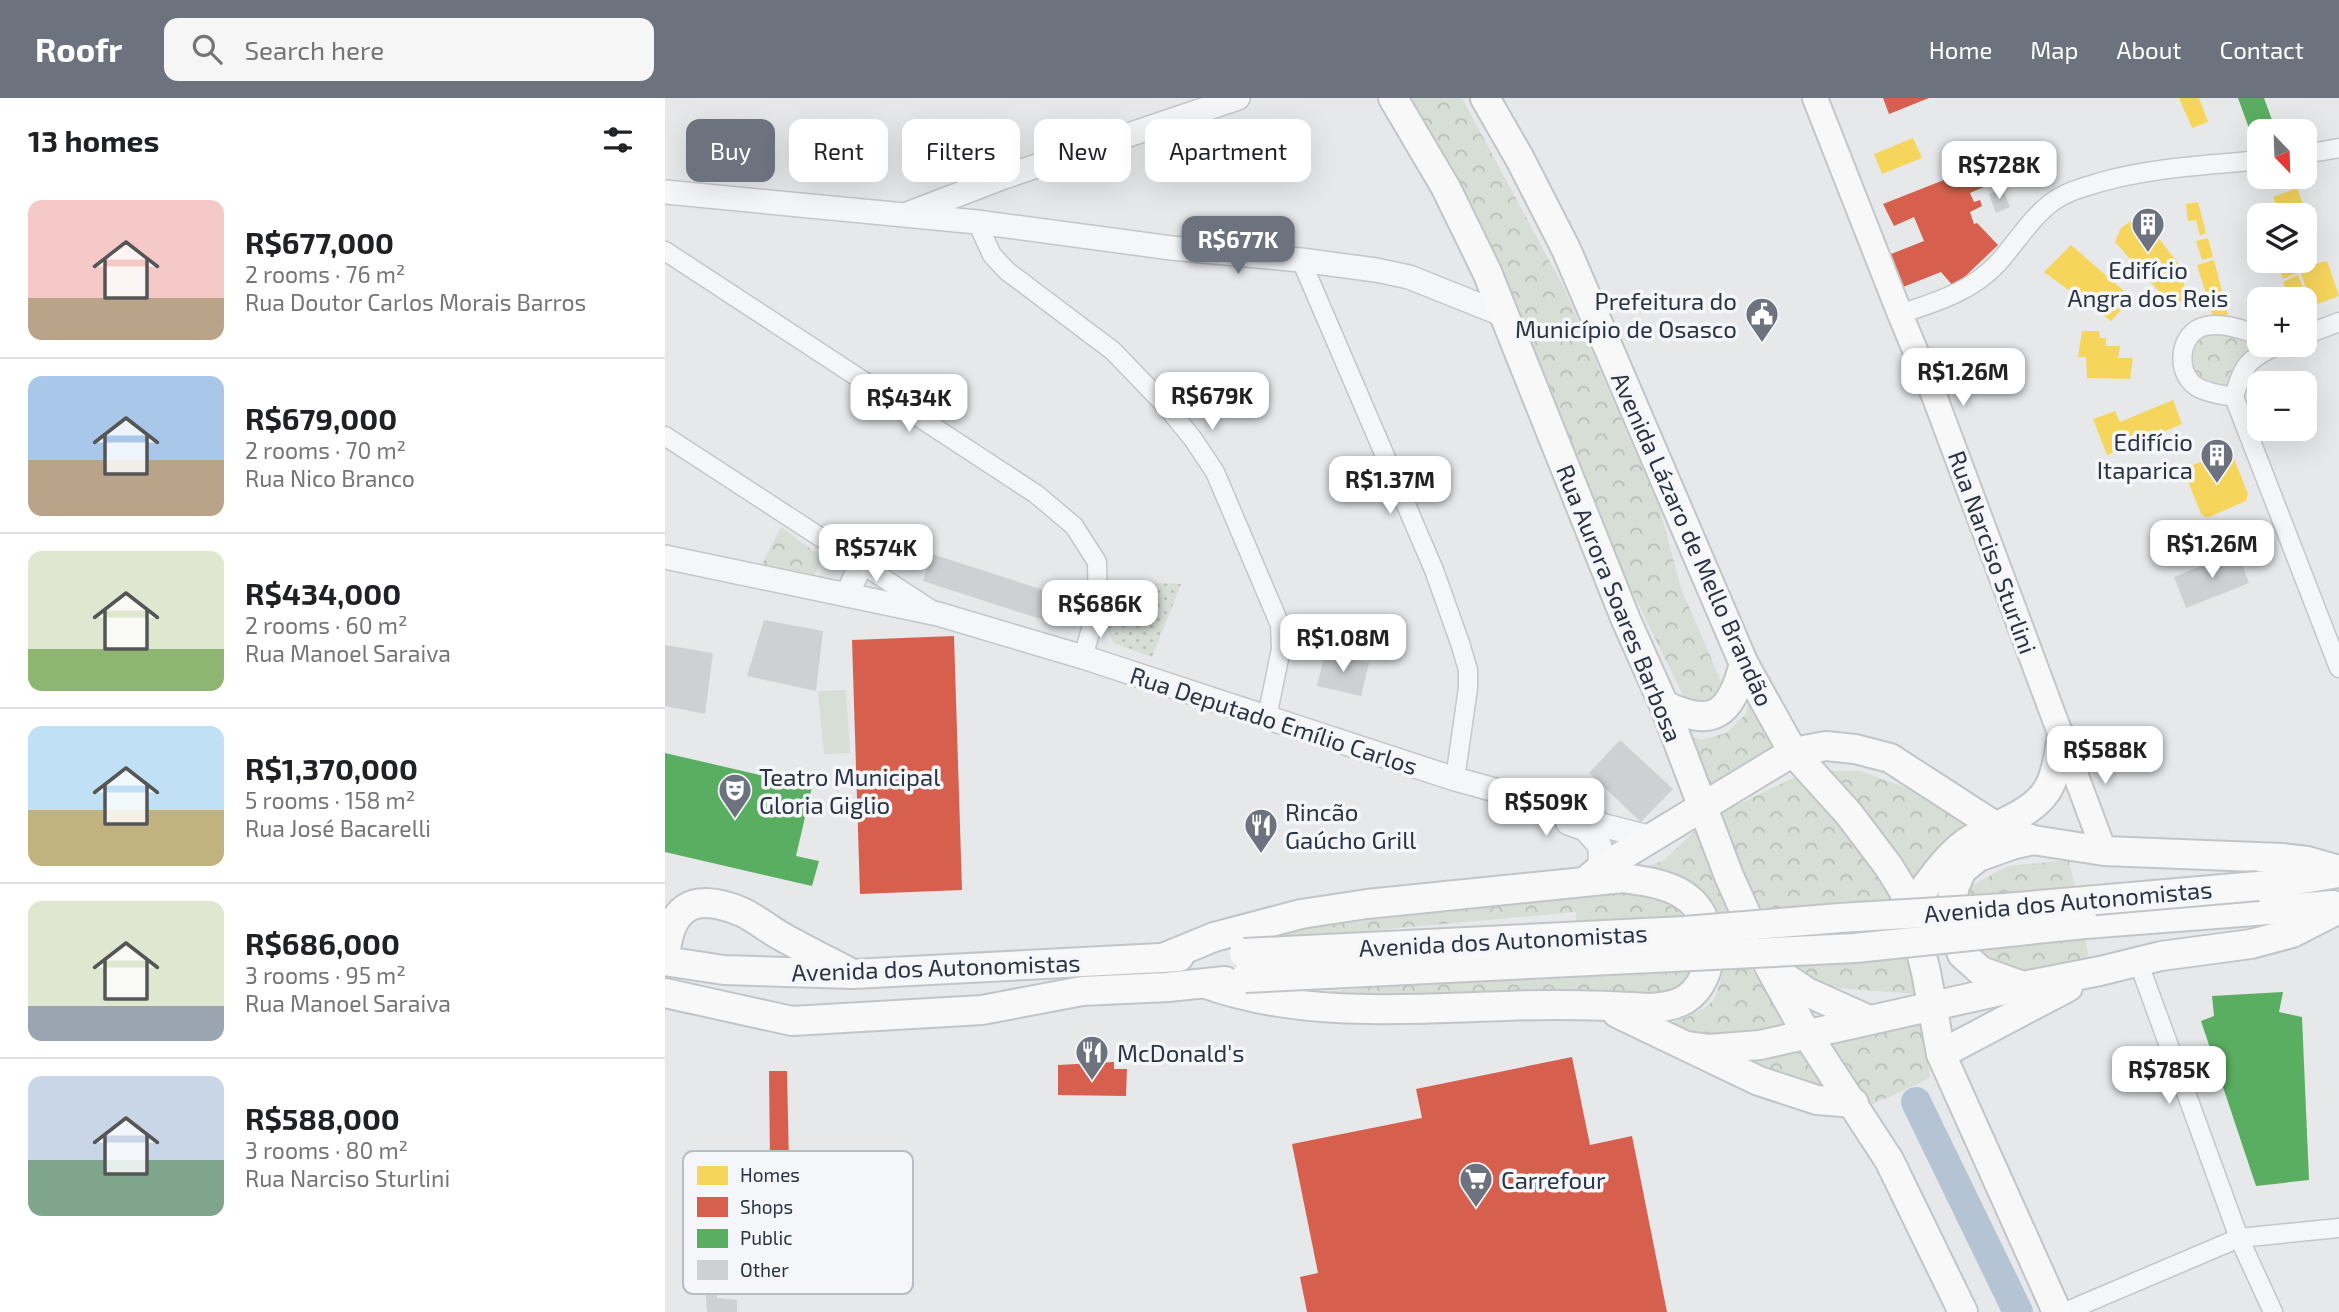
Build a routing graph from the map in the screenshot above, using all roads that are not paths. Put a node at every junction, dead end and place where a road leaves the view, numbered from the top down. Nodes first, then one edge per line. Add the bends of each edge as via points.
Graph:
1 (1238, 98) edge
2 (1393, 98) edge
3 (1485, 98) edge
4 (1815, 98) edge
5 (2339, 148) edge
6 (2317, 152) edge
7 (2247, 162) edge
8 (1020, 172) edge
9 (991, 182) edge
10 (1000, 182) edge
11 (665, 192) edge
12 (906, 215) junction
13 (977, 222) junction
14 (665, 251) edge
15 (1301, 260) junction
16 (1900, 314) junction
17 (1504, 315) junction
18 (2339, 322) edge
19 (2317, 330) edge
20 (2247, 332) edge
21 (2255, 357) edge
22 (2234, 397) junction
23 (665, 436) edge
24 (665, 557) edge
25 (858, 560) junction
26 (847, 595) junction
27 (937, 614) junction
28 (1083, 657) junction
29 (1744, 664) junction
30 (2339, 668) edge
31 (1664, 705) junction
32 (1267, 717) junction
33 (2062, 737) junction
34 (1793, 752) junction
35 (1455, 779) junction
36 (1515, 796) junction
37 (1702, 808) junction
38 (1998, 828) junction
39 (1652, 838) junction
40 (2033, 840) junction
41 (2104, 851) junction
42 (2339, 871) edge
43 (1593, 876) junction
44 (2259, 899) junction
45 (2339, 907) edge
46 (1910, 908) junction
47 (1163, 958) junction
48 (665, 960) edge
49 (2138, 961) junction
50 (1245, 965) junction
51 (1770, 968) junction
52 (2100, 971) junction
53 (853, 974) junction
54 (1206, 984) junction
55 (2023, 986) junction
56 (665, 993) edge
57 (1930, 1005) junction
58 (1604, 1007) junction
59 (1867, 1019) junction
60 (1806, 1033) junction
61 (1688, 1046) junction
62 (1941, 1054) junction
63 (1854, 1103) junction
64 (2339, 1228) edge
65 (2239, 1238) junction
66 (1963, 1312) edge
67 (2057, 1312) edge
68 (2065, 1312) edge
69 (2273, 1312) edge

1 - 8 street
2 - 17 main road, Rua Aurora Soares Barbosa via 1457,210
3 - 29 main road, Avenida Lázaro de Mello Brandão via 1566,249
4 - 16 main road, Rua Narciso Sturlini
5 - 6 street
7 - 16 street via 2187,165 2078,188 2052,202 1975,284
9 - 12 street
10 - 13 street
11 - 12 street
12 - 13 street
13 - 15 street
13 - 32 street via 992,255 1007,271 1113,351 1167,407 1215,472 1280,625 1281,649
14 - 28 street via 1036,494 1074,526 1097,562 1098,605
15 - 17 street via 1409,276
15 - 35 street via 1434,570 1460,643 1468,688
16 - 33 main road, Rua Narciso Sturlini
17 - 31 main road, Rua Aurora Soares Barbosa
18 - 19 street
20 - 22 street via 2220,324 2203,326 2182,351 2182,368 2196,387
21 - 22 street via 2241,372
22 - 30 street
23 - 25 street
24 - 26 street, Rua Deputado Emílio Carlos
25 - 26 street
25 - 27 street
26 - 27 street, Rua Deputado Emílio Carlos
27 - 28 street, Rua Deputado Emílio Carlos
28 - 32 street, Rua Deputado Emílio Carlos
29 - 31 main road via 1729,704 1717,714 1701,718
29 - 34 main road, Avenida Lázaro de Mello Brandão
31 - 37 main road, Rua Aurora Soares Barbosa
32 - 35 street, Rua Deputado Emílio Carlos
33 - 38 main road via 2050,786
33 - 41 main road, Rua Narciso Sturlini
34 - 37 main road
34 - 38 main road via 1826,746 1890,758
34 - 46 main road, Avenida Lázaro de Mello Brandão via 1889,867
35 - 36 street, Rua Deputado Emílio Carlos
36 - 39 street, Rua Deputado Emílio Carlos
36 - 43 street, Rua Deputado Emílio Carlos via 1537,811 1584,829 1600,846
37 - 39 main road
37 - 51 main road, Rua Aurora Soares Barbosa
38 - 40 main road
38 - 46 main road via 1966,843
39 - 43 main road
40 - 41 main road
40 - 55 main road via 1978,857 1962,870 1948,917 1962,954 1981,971
41 - 42 main road via 2282,858
42 - 44 main road
43 - 47 main road via 1301,914 1215,937
43 - 58 main road via 1645,881 1676,891 1690,899 1710,935 1708,966 1699,986 1686,999 1650,1008
44 - 45 main road
44 - 50 main road, bridge via 2085,924 1855,948
45 - 49 main road via 2292,933
46 - 57 main road, Avenida Lázaro de Mello Brandão
47 - 50 main road, Avenida dos Autonomistas
47 - 53 main road, Avenida dos Autonomistas
48 - 53 main road, Avenida dos Autonomistas via 724,971
48 - 53 main road via 667,935 679,913 707,902 744,913
49 - 52 main road
49 - 65 street
50 - 54 main road, Avenida dos Autonomistas
51 - 59 main road via 1807,992
51 - 60 main road, Rua Aurora Soares Barbosa
52 - 55 main road
52 - 62 main road
54 - 56 main road, Avenida dos Autonomistas via 1082,991 982,1010 792,1021
54 - 58 main road via 1237,995 1301,1006
55 - 57 main road
57 - 59 main road
57 - 62 main road, Avenida Lázaro de Mello Brandão
58 - 61 main road
59 - 60 main road
60 - 61 main road via 1734,1048
60 - 63 main road, Rua Aurora Soares Barbosa
61 - 63 main road via 1759,1081 1817,1100
62 - 67 main road, Avenida Lázaro de Mello Brandão
63 - 66 main road, Rua Aurora Soares Barbosa via 1889,1160
64 - 65 street
65 - 68 street
65 - 69 street

